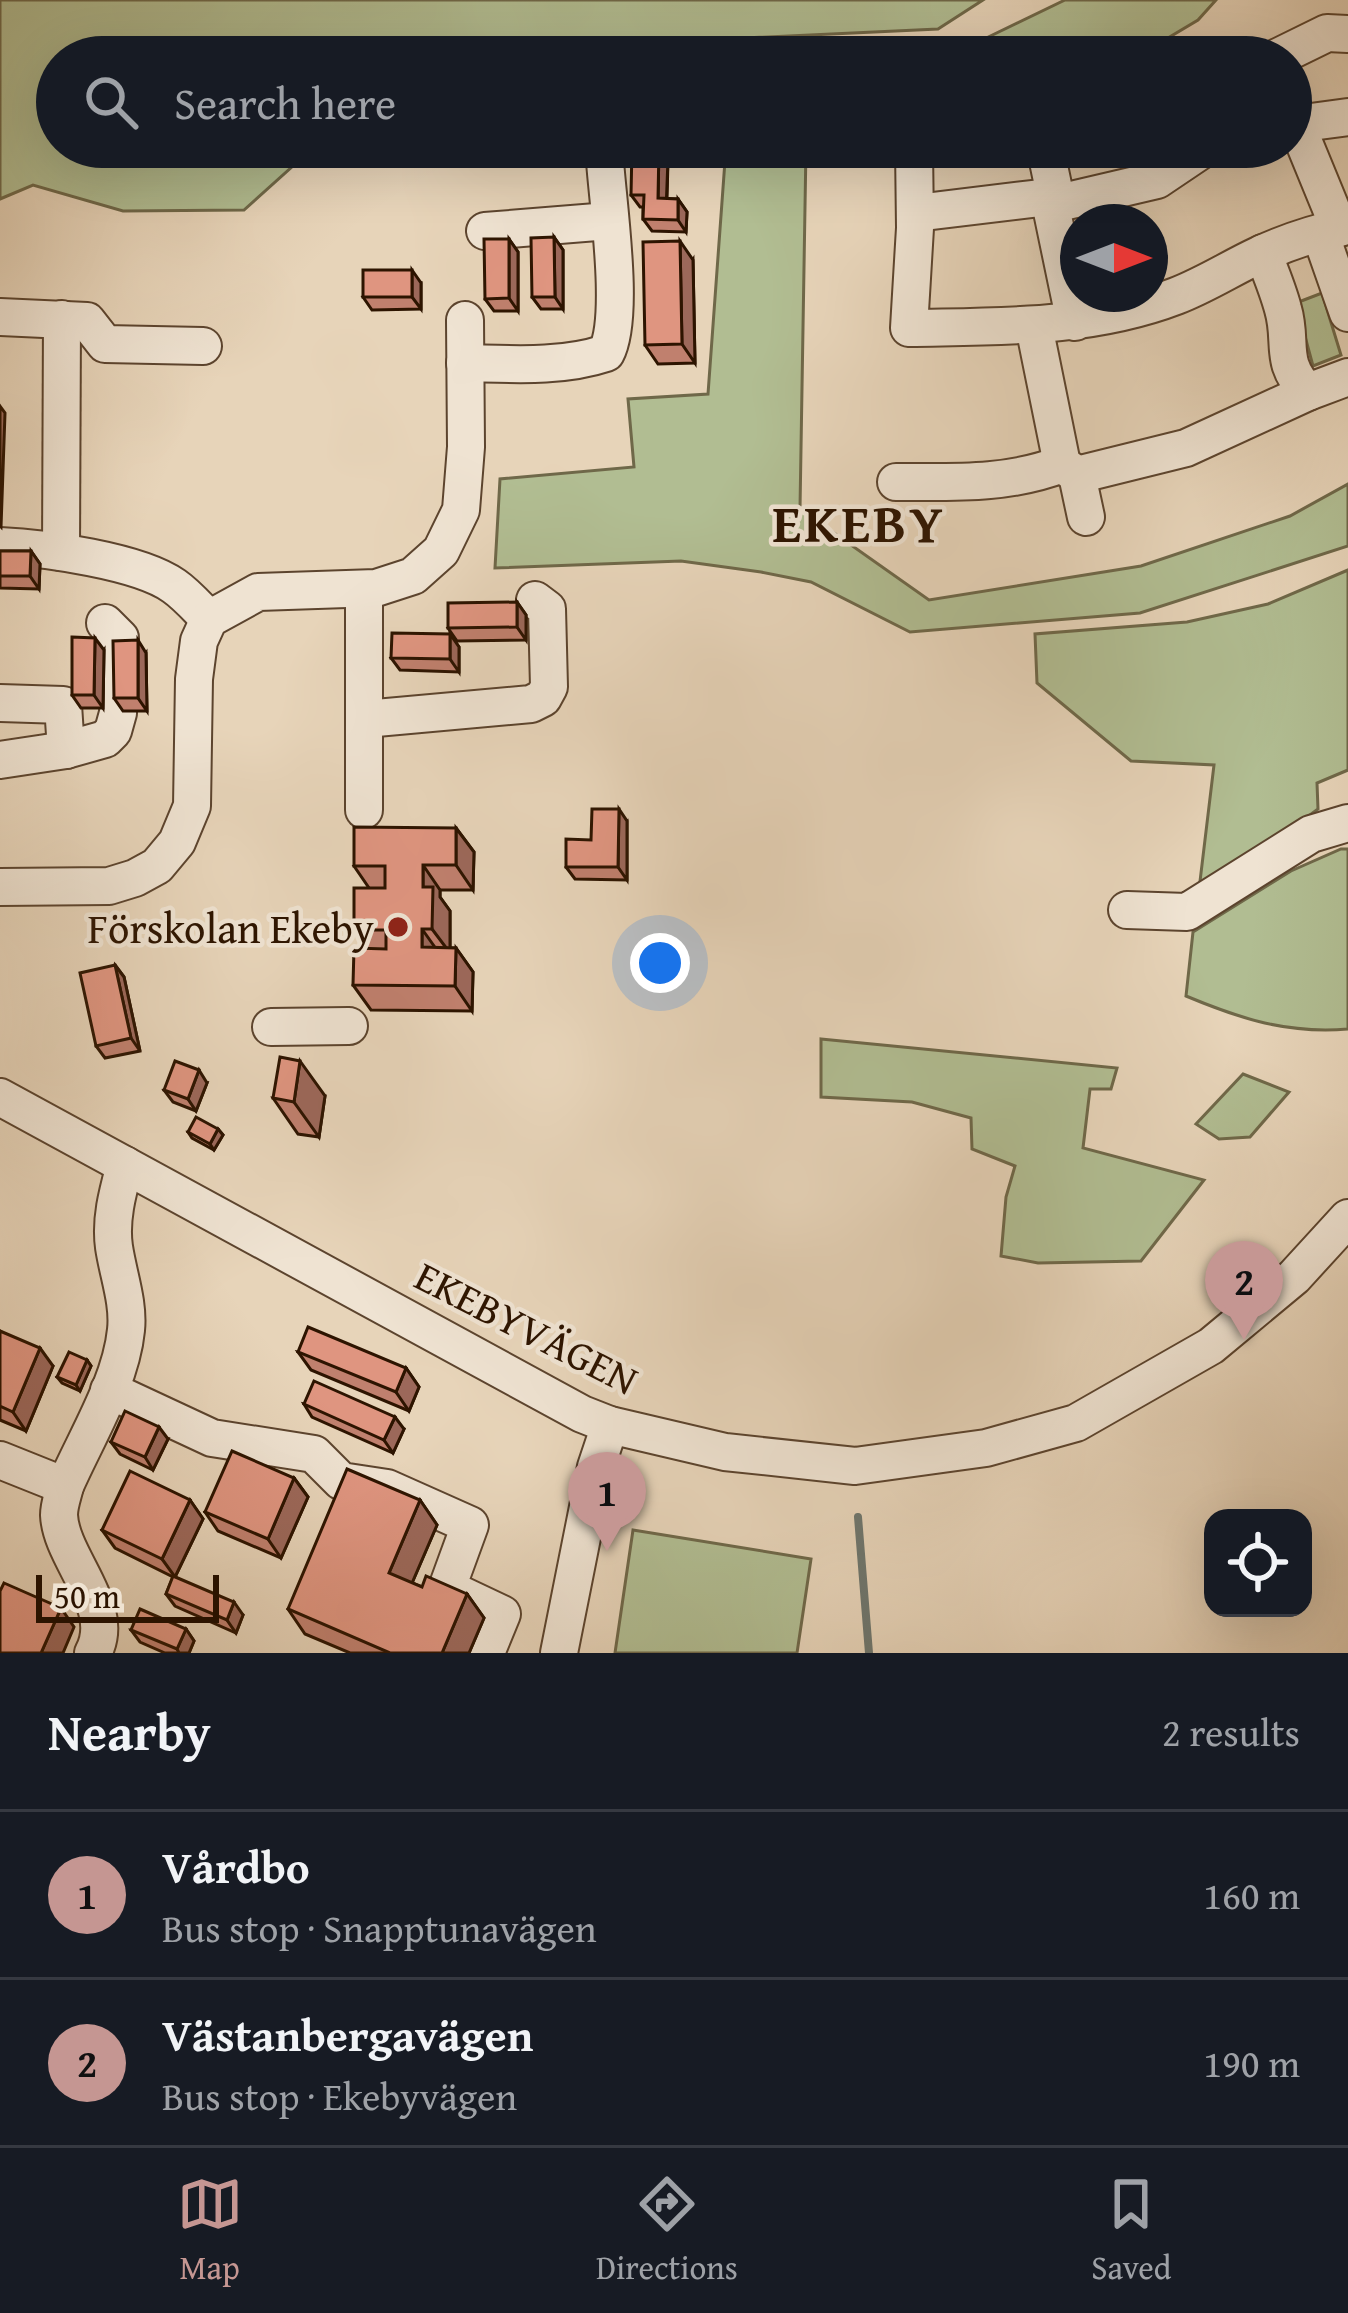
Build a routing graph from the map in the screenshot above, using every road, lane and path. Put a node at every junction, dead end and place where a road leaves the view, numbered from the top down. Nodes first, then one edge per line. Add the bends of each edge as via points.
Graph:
1 (1348, 34) edge
2 (1312, 38) edge
3 (1312, 116) edge
4 (1348, 117) edge
5 (1312, 167) edge
6 (605, 168) edge
7 (915, 168) edge
8 (1049, 168) edge
9 (1175, 168) edge
10 (1049, 201) junction
11 (916, 213) junction
12 (609, 221) junction
13 (1336, 229) edge
14 (485, 231) dead end
15 (1263, 253) junction
16 (1348, 314) edge
17 (0, 317) edge
18 (62, 319) junction
19 (465, 320) dead end
20 (1075, 322) junction
21 (1034, 326) junction
22 (203, 346) dead end
23 (465, 363) junction
24 (1348, 377) edge
25 (1308, 392) junction
26 (1069, 470) junction
27 (896, 482) dead end
28 (1086, 517) dead end
29 (32, 549) edge
30 (364, 590) junction
31 (535, 600) dead end
32 (209, 619) junction
33 (105, 623) dead end
34 (0, 703) edge
35 (365, 719) junction
36 (66, 749) junction
37 (0, 760) edge
38 (364, 810) dead end
39 (1348, 823) edge
40 (0, 887) edge
41 (1127, 910) dead end
42 (349, 1026) dead end
43 (271, 1027) dead end
44 (0, 1097) edge
45 (125, 1165) junction
46 (1348, 1218) edge
47 (109, 1390) junction
48 (610, 1425) junction
49 (0, 1460) edge
50 (65, 1486) junction
51 (94, 1653) edge
52 (486, 1653) edge
53 (559, 1653) edge

1 - 2 street
3 - 4 street
5 - 13 street
6 - 12 street
7 - 11 street
8 - 10 street
9 - 10 street via 1157,180
10 - 11 street
10 - 20 street
11 - 21 street via 909,328
12 - 14 street
12 - 23 street via 614,339 606,353 540,364
13 - 15 street
13 - 16 street
15 - 20 street via 1179,295
15 - 25 street via 1286,315 1289,362
17 - 18 street
18 - 22 street via 87,321 104,344
18 - 29 street
19 - 23 street
20 - 21 street
21 - 26 street
23 - 30 street via 460,510 441,551 413,576
24 - 25 street
25 - 26 street via 1186,448
26 - 27 street
26 - 28 street
29 - 32 street via 153,573
30 - 32 street via 257,592
30 - 35 street
31 - 35 street via 547,609 543,698
32 - 40 street via 194,679 192,806 177,842 157,866 109,886
33 - 36 street via 120,638 116,723 104,739
34 - 36 street via 63,705
35 - 38 street
36 - 37 street
39 - 41 street via 1311,834 1187,912
42 - 43 street
44 - 45 street, EKEBYVÄGEN
45 - 47 street via 113,1241 127,1325
45 - 48 street, EKEBYVÄGEN
46 - 48 street, EKEBYVÄGEN via 1294,1277 1210,1346 1076,1424 986,1448 855,1466 725,1452
47 - 50 street
47 - 52 street via 212,1438 314,1454 341,1481 387,1488 470,1525 447,1588 502,1614
48 - 53 street
49 - 50 street
50 - 51 street via 58,1511 99,1621

